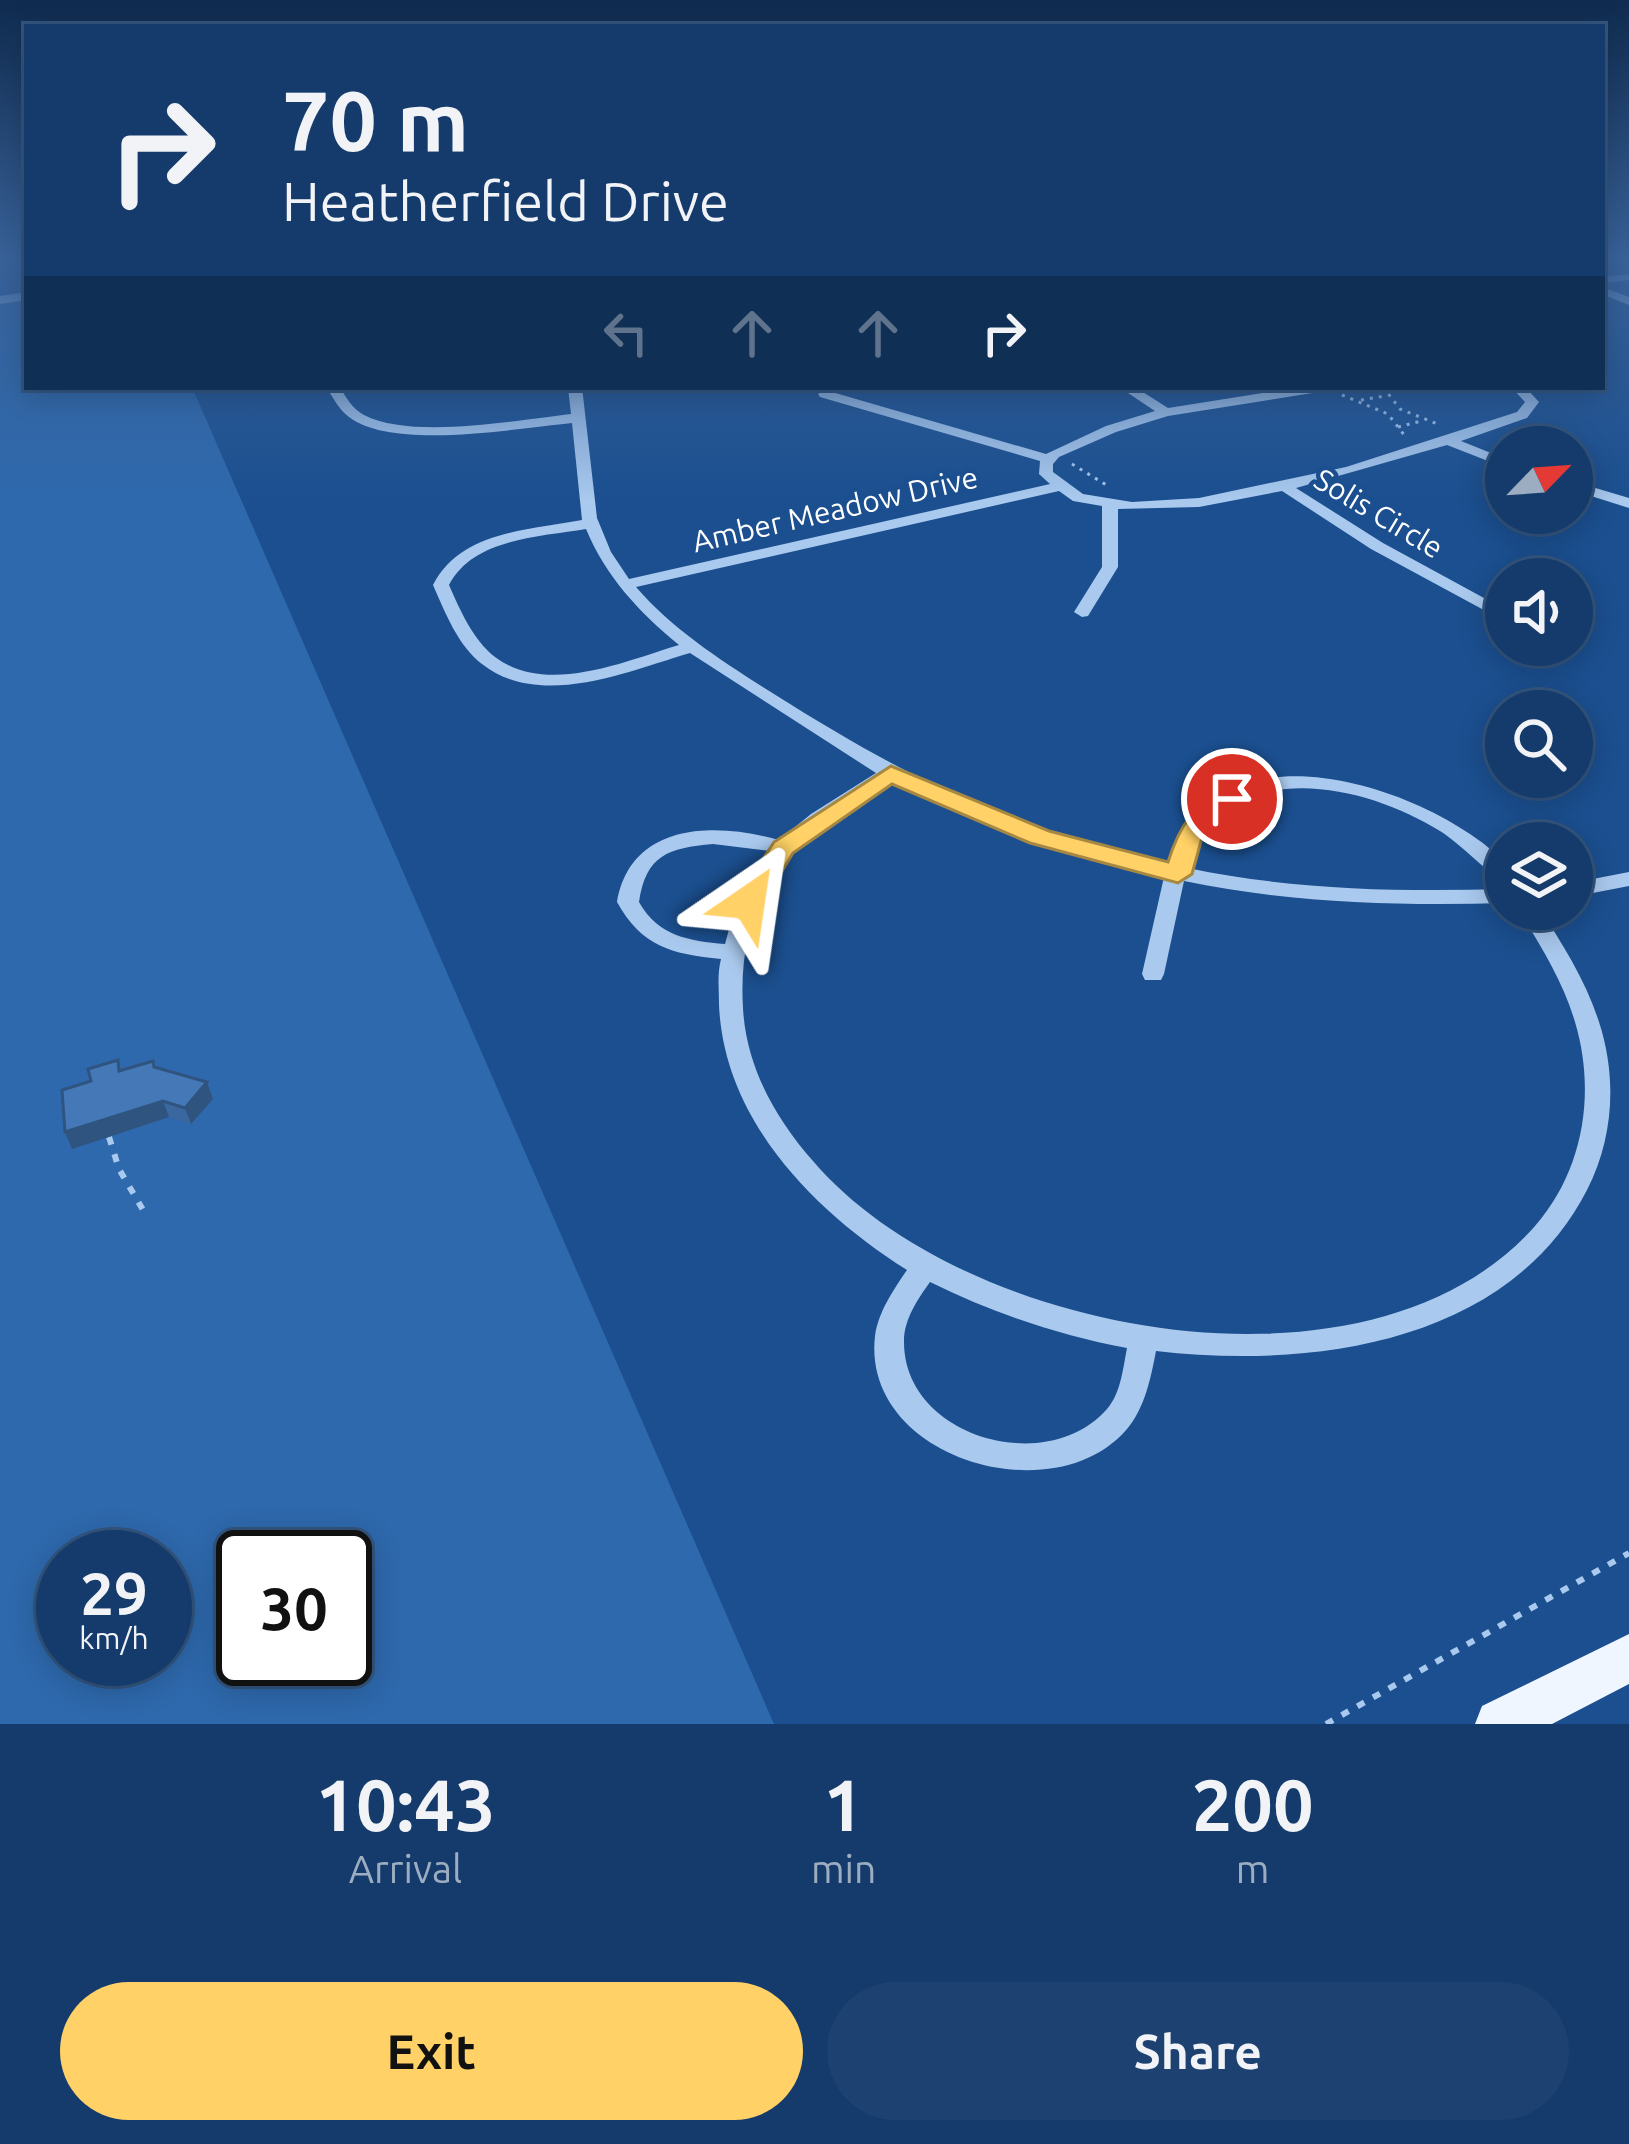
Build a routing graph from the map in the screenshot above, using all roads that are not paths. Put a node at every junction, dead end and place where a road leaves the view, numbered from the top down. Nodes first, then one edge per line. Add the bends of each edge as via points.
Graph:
1 (335, 390) edge
2 (574, 390) edge
3 (1131, 390) edge
4 (1330, 390) edge
5 (1522, 390) edge
6 (825, 394) dead end
7 (1166, 412) junction
8 (577, 418) junction
9 (1446, 434) junction
10 (1485, 454) edge
11 (1049, 459) junction
12 (1055, 487) junction
13 (1288, 489) junction
14 (1593, 492) edge
15 (1111, 501) junction
16 (1629, 503) edge
17 (591, 523) junction
18 (627, 584) junction
19 (1485, 605) edge
20 (1082, 612) dead end
21 (691, 647) junction
22 (891, 773) junction
23 (783, 848) junction
24 (1485, 854) edge
25 (1178, 874) junction
26 (1629, 880) edge
27 (1593, 886) edge
28 (1485, 896) edge
29 (1542, 930) edge
30 (730, 952) junction
31 (1153, 974) dead end
32 (925, 1267) junction
33 (1143, 1341) junction
34 (1629, 1658) edge
35 (1500, 1724) edge

1 - 8 street via 357,417 384,426
2 - 8 street
3 - 7 street
4 - 7 street
5 - 9 street via 1531,397 1528,412
6 - 11 street
7 - 11 street
8 - 17 street
9 - 10 street
9 - 13 street
11 - 12 street via 1046,474
12 - 15 street
12 - 18 street, Amber Meadow Drive
13 - 15 street via 1225,500
13 - 19 street, Solis Circle
14 - 16 street
15 - 20 street via 1110,567
17 - 18 street
17 - 21 street via 494,543 447,568 441,584 483,656 518,674 560,678
18 - 21 street
21 - 22 street
22 - 23 street
22 - 25 street via 1039,837
23 - 30 street
23 - 30 street via 734,834 698,836 665,847 632,878 628,902 646,930 680,946
24 - 25 street via 1421,809 1311,785 1268,788 1216,806 1190,833
25 - 28 street via 1341,896
25 - 31 street
26 - 27 street
29 - 33 street via 1580,989 1604,1066 1600,1136 1556,1222 1485,1285 1380,1329 1311,1342
30 - 32 street via 731,1035 758,1108 835,1201
32 - 33 street via 1076,1328
32 - 33 street via 894,1318 891,1363 913,1408 964,1447 1029,1459 1095,1439 1128,1400
34 - 35 main road

